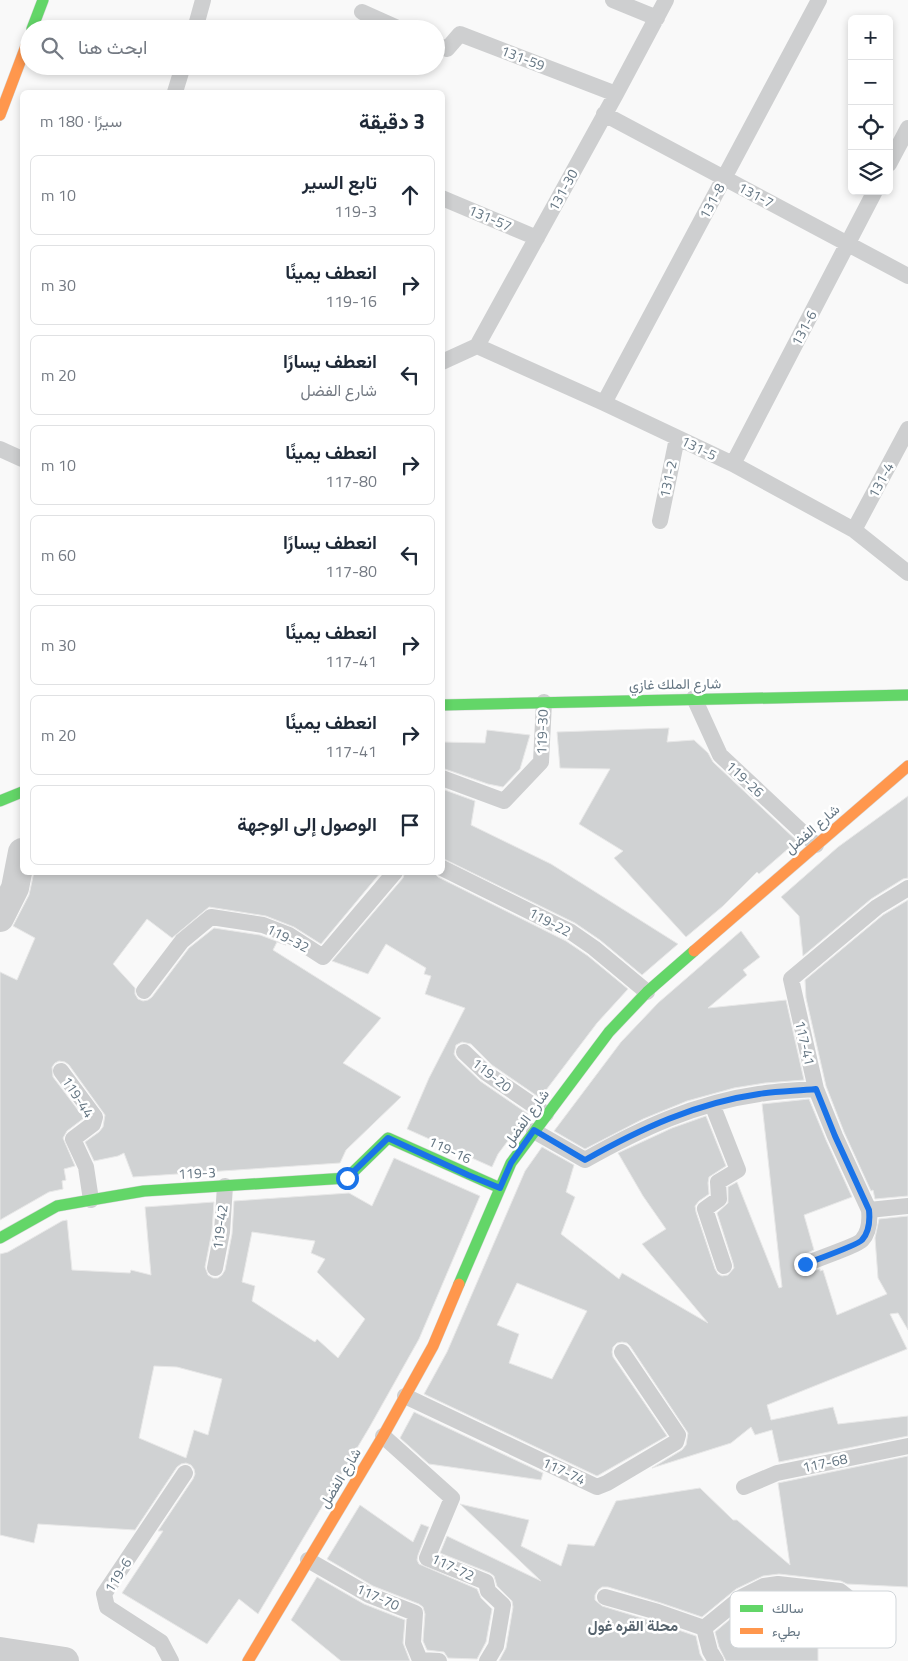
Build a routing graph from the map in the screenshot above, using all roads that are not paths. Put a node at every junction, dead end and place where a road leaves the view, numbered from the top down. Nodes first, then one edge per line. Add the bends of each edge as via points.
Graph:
1 (43, 0) edge
2 (203, 0) edge
3 (613, 0) edge
4 (666, 0) edge
5 (820, 0) edge
6 (362, 12) dead end
7 (657, 18) junction
8 (35, 20) edge
9 (197, 20) edge
10 (380, 20) edge
11 (445, 48) edge
12 (20, 62) edge
13 (180, 75) edge
14 (176, 90) edge
15 (616, 94) junction
16 (0, 114) edge
17 (604, 114) junction
18 (908, 128) edge
19 (893, 156) edge
20 (724, 178) junction
21 (873, 195) edge
22 (445, 199) edge
23 (537, 238) junction
24 (848, 244) junction
25 (908, 276) edge
26 (477, 346) junction
27 (445, 361) edge
28 (604, 403) junction
29 (908, 429) edge
30 (677, 438) junction
31 (0, 449) edge
32 (20, 458) edge
33 (733, 464) junction
34 (660, 521) dead end
35 (854, 530) junction
36 (908, 573) edge
37 (908, 695) edge
38 (694, 698) junction
39 (544, 702) junction
40 (445, 705) edge
41 (908, 766) edge
42 (445, 779) edge
43 (20, 793) edge
44 (0, 801) edge
45 (816, 845) junction
46 (20, 862) edge
47 (445, 869) edge
48 (392, 875) edge
49 (908, 888) edge
50 (0, 918) edge
51 (144, 991) dead end
52 (647, 992) junction
53 (464, 1052) dead end
54 (61, 1071) dead end
55 (816, 1089) junction
56 (712, 1104) junction
57 (546, 1114) junction
58 (534, 1130) junction
59 (388, 1138) joint
60 (225, 1186) junction
61 (500, 1188) junction
62 (91, 1200) junction
63 (908, 1206) edge
64 (869, 1210) junction
65 (0, 1238) edge
66 (805, 1264) dead end
67 (724, 1266) dead end
68 (215, 1268) dead end
69 (622, 1352) dead end
70 (405, 1396) junction
71 (383, 1436) junction
72 (908, 1446) edge
73 (185, 1474) dead end
74 (744, 1486) dead end
75 (308, 1560) junction
76 (754, 1591) edge
77 (840, 1591) edge
78 (605, 1596) dead end
79 (730, 1607) edge
80 (704, 1628) junction
81 (0, 1651) edge
82 (65, 1661) edge
83 (172, 1661) edge
84 (248, 1661) edge
85 (439, 1661) edge
86 (487, 1661) edge
87 (716, 1661) edge

1 - 8 street
2 - 9 lane
3 - 7 lane
4 - 7 lane, 131-30
5 - 20 lane, 131-8
6 - 10 lane
7 - 15 lane, 131-30
11 - 15 lane, 131-59 via 460,34
12 - 16 street
13 - 14 lane
15 - 17 lane, 131-30
17 - 20 lane, 131-7
17 - 23 lane, 131-30
18 - 19 lane
20 - 24 lane, 131-7
20 - 28 lane, 131-8
21 - 24 lane, 131-6
22 - 23 lane, 131-57
23 - 26 lane, 131-30
24 - 25 lane, 131-7
24 - 33 lane, 131-6
26 - 27 lane
26 - 28 lane, 131-5
28 - 30 lane, 131-5
29 - 35 lane, 131-4
30 - 33 lane, 131-5
30 - 34 lane, 131-2
31 - 32 lane
33 - 35 lane, 131-5
35 - 36 lane, 131-5
37 - 38 street, شارع الملك غازي
38 - 39 street, شارع الملك غازي
38 - 45 lane, 119-26 via 720,756
39 - 40 street, شارع الملك غازي
39 - 42 lane, 119-30 via 541,762 504,801
41 - 45 street, شارع الفضل
43 - 44 street
45 - 52 street, شارع الفضل
46 - 50 street via 15,888
47 - 52 lane, 119-22 via 571,932
48 - 51 lane, 119-32 via 323,957 289,935 264,925 211,917 182,941
49 - 55 lane, 117-41 via 877,907 791,979
52 - 57 street, شارع الفضل via 609,1032
53 - 57 lane, 119-20 via 486,1073
54 - 62 lane, 119-44 via 94,1117 93,1124 73,1139 86,1167
55 - 56 lane via 758,1094
55 - 64 lane, 117-41
56 - 58 lane via 627,1136 585,1160
56 - 67 lane via 738,1170 718,1182 718,1199 705,1209
57 - 58 street, شارع الفضل
58 - 61 street, شارع الفضل via 511,1163
59 - 60 street, 119-3 via 347,1178
59 - 61 street, 119-16
60 - 62 street, 119-3 via 144,1191
60 - 68 lane, 119-42 via 222,1232
61 - 70 street, شارع الفضل via 433,1346
62 - 65 street, 119-3 via 57,1206
63 - 64 lane
64 - 66 lane via 870,1222 862,1241
69 - 70 lane, 117-74 via 678,1435 676,1442 597,1487
70 - 71 street, شارع الفضل
71 - 75 street, شارع الفضل
71 - 86 lane, 117-72 via 452,1498 427,1558 486,1582 488,1591 503,1605 496,1646
72 - 74 lane, 117-68 via 777,1473
73 - 83 lane, 119-6 via 104,1594 107,1607 160,1642
75 - 84 street, شارع الفضل
75 - 85 lane, 117-70 via 369,1595 415,1613 413,1643 420,1660
76 - 77 lane via 778,1584
78 - 80 lane
79 - 80 lane
80 - 87 lane
81 - 82 street

